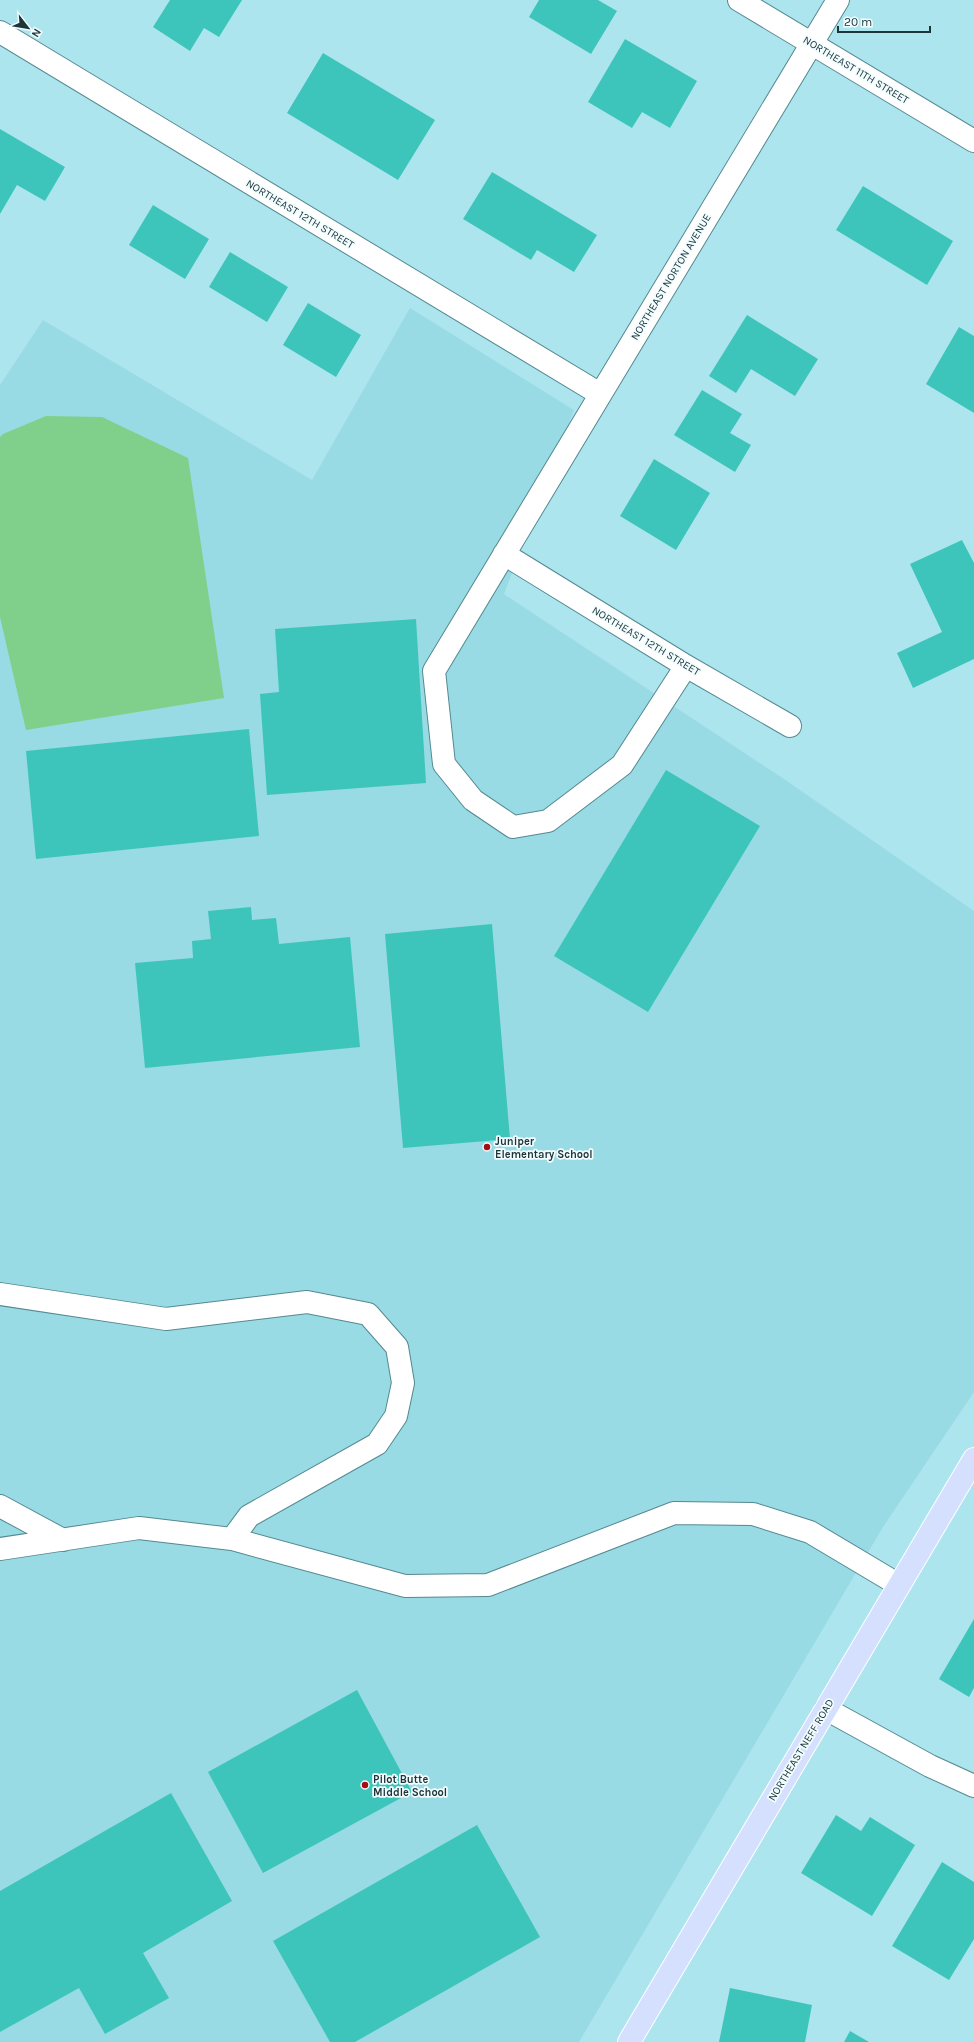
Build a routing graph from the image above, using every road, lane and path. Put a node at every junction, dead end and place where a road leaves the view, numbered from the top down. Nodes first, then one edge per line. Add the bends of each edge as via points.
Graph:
1 (739, 0) edge
2 (838, 0) edge
3 (0, 32) edge
4 (812, 44) junction
5 (974, 141) edge
6 (600, 394) junction
7 (504, 554) junction
8 (686, 666) junction
9 (790, 726) dead end
10 (0, 1294) edge
11 (974, 1459) edge
12 (0, 1506) edge
13 (232, 1539) junction
14 (63, 1540) junction
15 (0, 1549) edge
16 (899, 1585) junction
17 (826, 1709) junction
18 (974, 1786) edge
19 (629, 2042) edge

1 - 4 street, NORTHEAST 11TH STREET
2 - 4 street, NORTHEAST NORTON AVENUE
3 - 6 street, NORTHEAST 12TH STREET
4 - 5 street, NORTHEAST 11TH STREET
4 - 6 street, NORTHEAST NORTON AVENUE
6 - 7 street, NORTHEAST NORTON AVENUE
7 - 8 street, NORTHEAST 12TH STREET
7 - 8 street, NORTHEAST NORTON AVENUE via 434,671 444,764 473,800 513,827 548,821 622,765
8 - 9 street, NORTHEAST 12TH STREET
10 - 13 street via 166,1319 307,1302 368,1314 397,1347 403,1382 396,1416 377,1444 249,1516
11 - 16 main road, NORTHEAST NEFF ROAD
12 - 14 street
13 - 14 street via 140,1528
13 - 16 street via 405,1586 488,1585 674,1513 754,1514 810,1532
14 - 15 street
16 - 17 main road, NORTHEAST NEFF ROAD
17 - 18 street via 930,1766
17 - 19 main road, NORTHEAST NEFF ROAD

